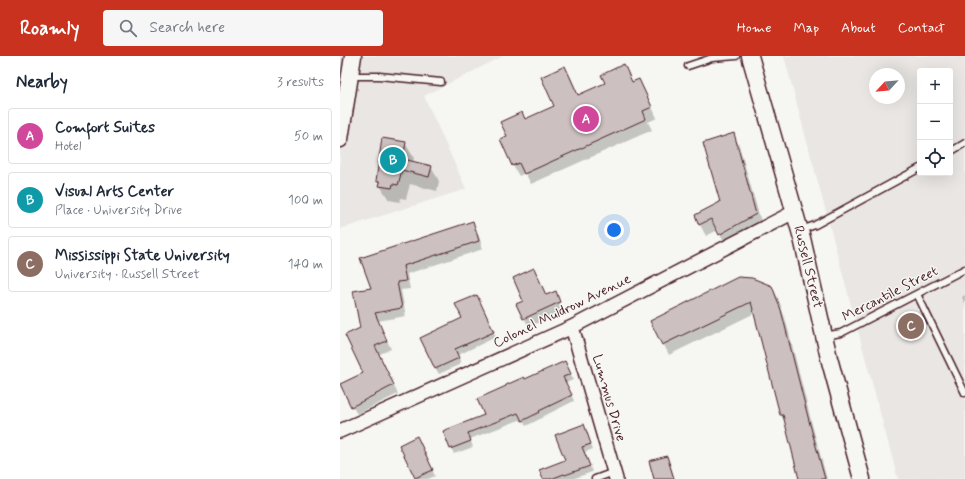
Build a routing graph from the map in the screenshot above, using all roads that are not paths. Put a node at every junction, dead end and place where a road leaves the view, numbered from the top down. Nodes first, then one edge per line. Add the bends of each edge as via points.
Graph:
1 (353, 56) edge
2 (736, 56) edge
3 (750, 56) edge
4 (688, 66) dead end
5 (345, 76) edge
6 (441, 82) dead end
7 (340, 140) edge
8 (965, 143) edge
9 (953, 150) edge
10 (917, 170) edge
11 (794, 212) junction
12 (799, 230) junction
13 (965, 269) edge
14 (917, 294) junction
15 (572, 327) junction
16 (824, 336) junction
17 (965, 393) edge
18 (340, 431) edge
19 (615, 475) edge
20 (595, 479) edge
21 (862, 479) edge

1 - 5 street
2 - 4 lane via 712,58
3 - 11 street, Russell Street
5 - 6 lane via 380,76
5 - 7 street
8 - 9 lane
10 - 12 lane via 815,225
11 - 12 street, Russell Street
11 - 15 street, Colonel Muldrow Avenue
12 - 16 street, Russell Street
13 - 14 lane, Mercantile Street
14 - 16 lane, Mercantile Street via 841,333
14 - 17 lane
15 - 18 street, Colonel Muldrow Avenue
15 - 19 street, Lummus Drive
16 - 21 street, Russell Street
19 - 20 lane

